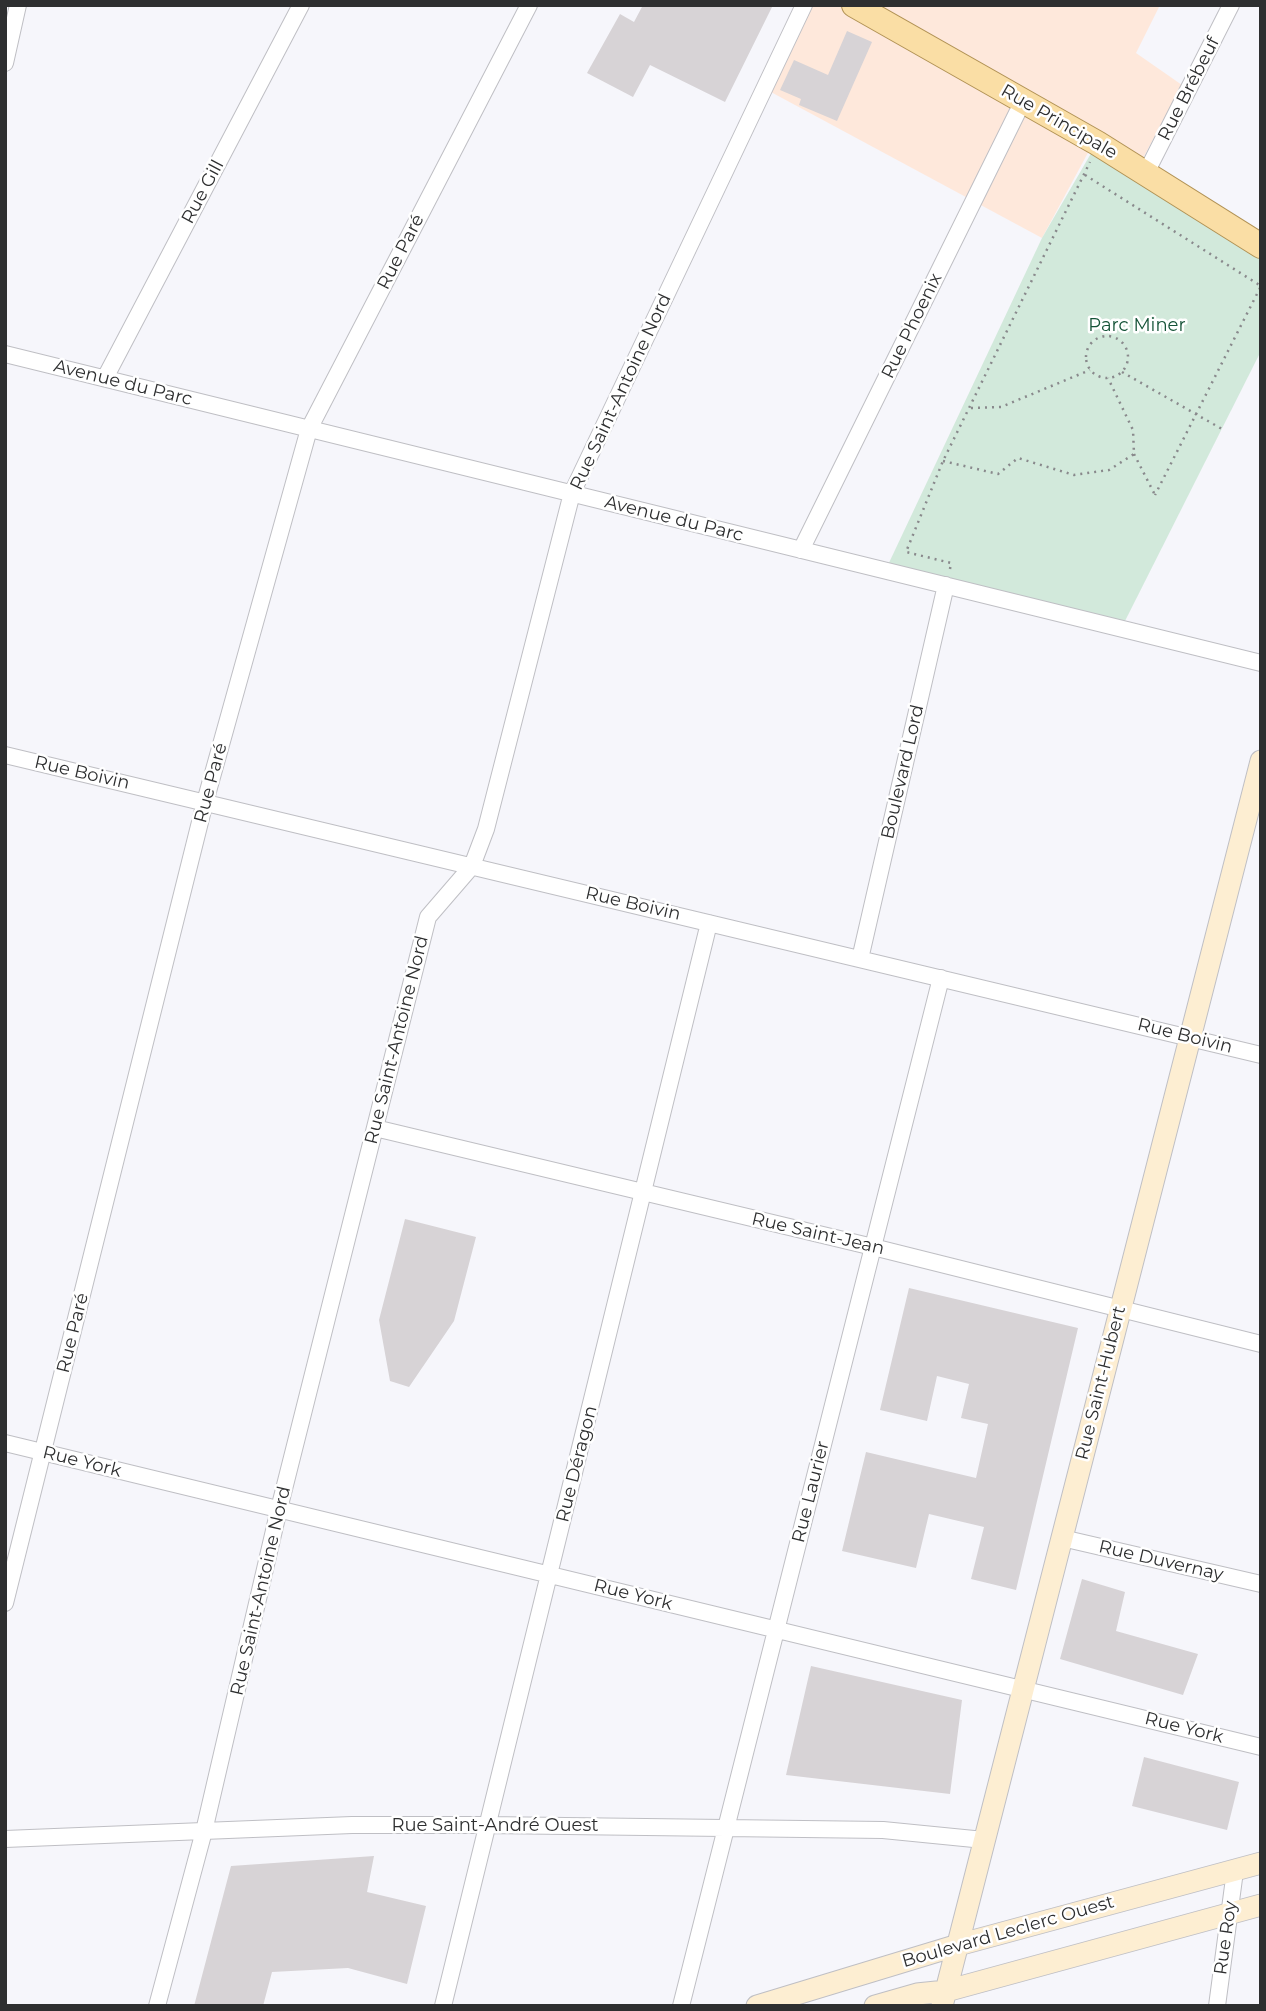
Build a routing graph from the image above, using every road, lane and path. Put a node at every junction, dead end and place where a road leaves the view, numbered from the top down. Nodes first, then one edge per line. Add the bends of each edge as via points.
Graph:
1 (18, 5) edge
2 (301, 5) edge
3 (529, 5) edge
4 (804, 5) edge
5 (853, 5) edge
6 (1231, 5) edge
7 (5, 63) edge
8 (1023, 102) junction
9 (1146, 173) junction
10 (1261, 246) edge
11 (1261, 286) edge
12 (5, 354) edge
13 (1090, 370) junction
14 (1122, 372) junction
15 (105, 378) junction
16 (1108, 379) junction
17 (969, 408) junction
18 (1196, 414) junction
19 (309, 429) junction
20 (1223, 429) dead end
21 (1134, 454) junction
22 (943, 461) junction
23 (572, 494) junction
24 (800, 550) junction
25 (946, 585) junction
26 (1261, 663) edge
27 (5, 755) edge
28 (1261, 761) edge
29 (205, 802) junction
30 (472, 866) junction
31 (709, 923) junction
32 (860, 959) junction
33 (941, 978) junction
34 (1190, 1037) junction
35 (1261, 1055) edge
36 (375, 1129) junction
37 (645, 1193) junction
38 (873, 1247) junction
39 (1120, 1310) junction
40 (1261, 1344) edge
41 (5, 1443) edge
42 (44, 1452) junction
43 (279, 1509) junction
44 (1062, 1538) junction
45 (550, 1575) junction
46 (1261, 1584) edge
47 (5, 1603) edge
48 (776, 1630) junction
49 (1023, 1689) junction
50 (1261, 1747) edge
51 (487, 1825) junction
52 (726, 1828) junction
53 (204, 1831) junction
54 (5, 1839) edge
55 (985, 1840) junction
56 (1261, 1863) edge
57 (1234, 1871) junction
58 (1261, 1905) edge
59 (1229, 1913) junction
60 (958, 1945) junction
61 (944, 1998) edge
62 (158, 2006) edge
63 (443, 2006) edge
64 (681, 2006) edge
65 (757, 2006) edge
66 (875, 2006) edge
67 (1217, 2006) edge

1 - 7 street
2 - 15 street, Rue Gill
3 - 19 street, Rue Paré
4 - 23 street, Rue Saint-Antoine Nord
5 - 8 main road, Rue Principale
6 - 9 street, Rue Brébeuf
8 - 9 main road, Rue Principale
8 - 24 street, Rue Phoenix
9 - 10 main road, Rue Principale
11 - 17 path, Rue Principale via 1085,175
11 - 18 path
12 - 15 street, Avenue du Parc
13 - 14 path via 1085,357 1090,344 1108,335 1120,340 1128,351
13 - 16 path
13 - 17 path via 1001,407
14 - 16 path
14 - 18 path
15 - 19 street, Avenue du Parc
16 - 21 path via 1133,430
17 - 22 path
18 - 20 path
18 - 21 path via 1155,495
19 - 23 street, Avenue du Parc
19 - 29 street, Rue Paré
21 - 22 path via 1109,470 1074,475 1018,458 998,474
22 - 25 path via 906,552 951,564
23 - 24 street, Avenue du Parc
23 - 30 street, Rue Saint-Antoine Nord
24 - 25 street, Avenue du Parc
25 - 26 street, Avenue du Parc
25 - 32 street, Boulevard Lord
27 - 29 street, Rue Boivin
28 - 34 street, Rue Saint-Hubert
29 - 30 street, Rue Boivin
29 - 42 street, Rue Paré
30 - 31 street, Rue Boivin
30 - 36 street, Rue Saint-Antoine Nord via 428,917
31 - 32 street, Rue Boivin
31 - 37 street, Rue Déragon
32 - 33 street, Rue Boivin
33 - 34 street, Rue Boivin
33 - 38 street, Rue Laurier
34 - 35 street, Rue Boivin
34 - 39 street, Rue Saint-Hubert
36 - 37 street, Rue Saint-Jean
36 - 43 street, Rue Saint-Antoine Nord
37 - 38 street, Rue Saint-Jean
37 - 45 street, Rue Déragon
38 - 39 street, Rue Saint-Jean
38 - 48 street, Rue Laurier
39 - 40 street, Rue Saint-Jean
39 - 44 street, Rue Saint-Hubert
41 - 42 street, Rue York
42 - 43 street, Rue York
42 - 47 street, Rue Paré
43 - 45 street, Rue York
43 - 53 street, Rue Saint-Antoine Nord
44 - 46 street, Rue Duvernay
44 - 49 street, Rue Saint-Hubert
45 - 48 street, Rue York
45 - 51 street, Rue Déragon
48 - 49 street, Rue York
48 - 52 street, Rue Laurier
49 - 50 street, Rue York
49 - 55 street, Rue Saint-Hubert
51 - 52 street, Rue Saint-André Ouest
51 - 53 street, Rue Saint-André Ouest
51 - 63 street, Rue Déragon
52 - 55 street, Rue Saint-André Ouest via 883,1830
52 - 64 street, Rue Laurier
53 - 54 street, Rue Saint-André Ouest
53 - 62 street, Rue Saint-Antoine Nord
55 - 60 street, Rue Saint-Hubert
56 - 57 street, Boulevard Leclerc Ouest
57 - 59 street, Rue Roy
57 - 60 street, Boulevard Leclerc Ouest
58 - 59 street, Boulevard Leclerc Ouest
59 - 61 street, Boulevard Leclerc Ouest
59 - 67 street, Rue Roy
60 - 61 street, Rue Saint-Hubert
60 - 65 street, Boulevard Leclerc Ouest
61 - 66 street, Boulevard Leclerc Ouest via 917,1994

